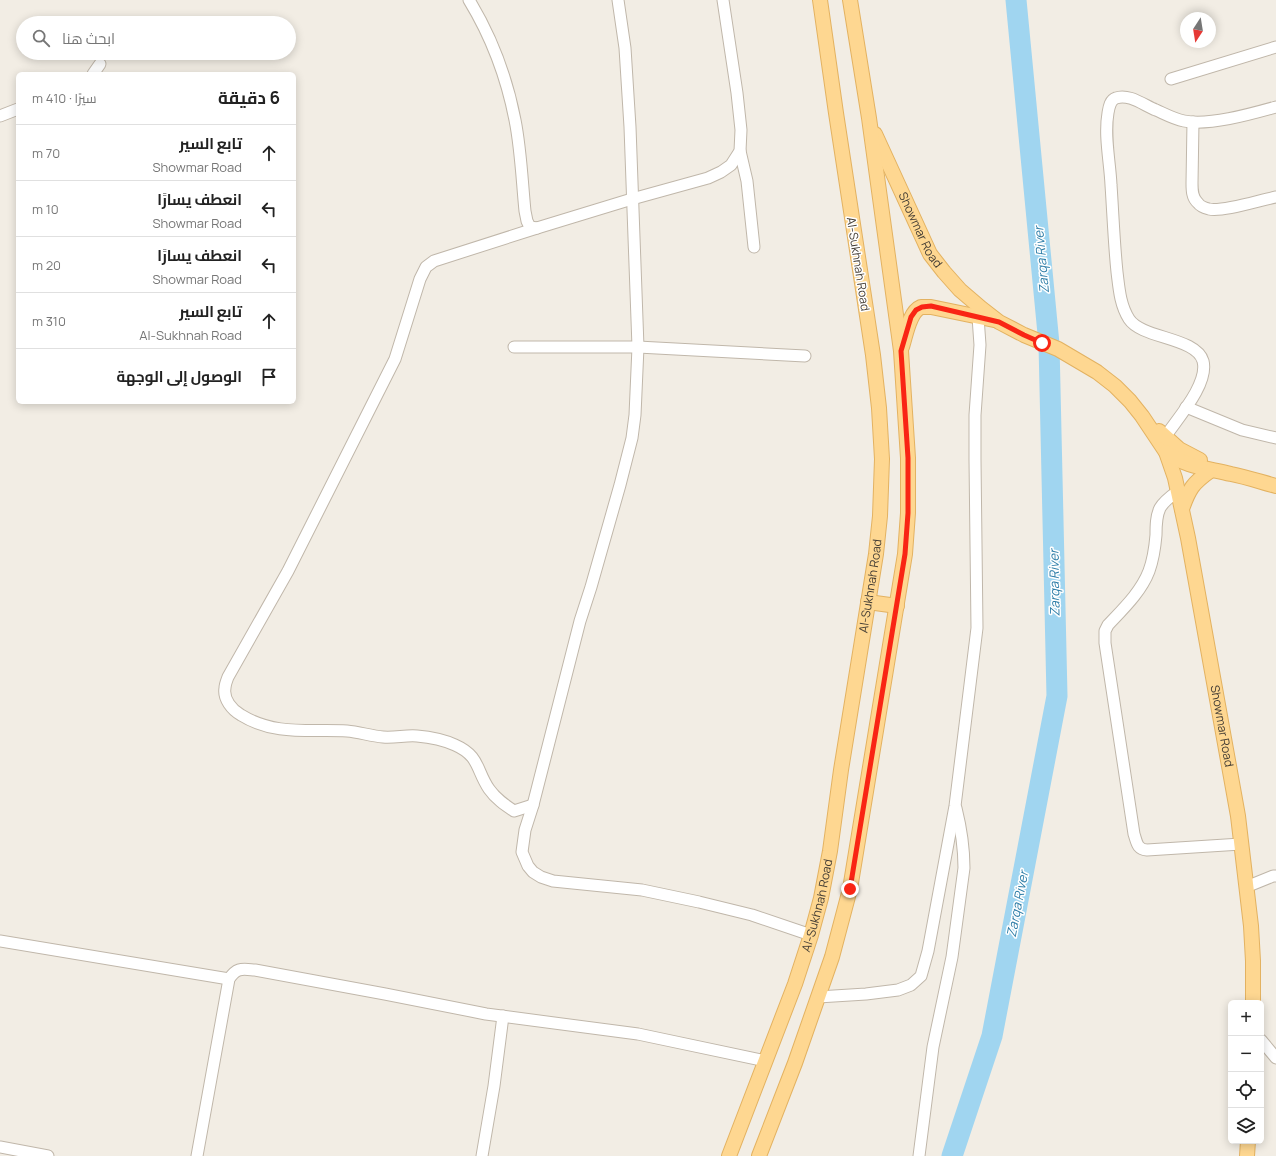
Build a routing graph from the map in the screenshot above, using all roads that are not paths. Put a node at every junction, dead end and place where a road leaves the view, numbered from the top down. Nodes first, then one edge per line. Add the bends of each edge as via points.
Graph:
1 (469, 0) edge
2 (618, 0) edge
3 (723, 0) edge
4 (820, 0) edge
5 (850, 0) edge
6 (1276, 47) edge
7 (100, 64) dead end
8 (94, 72) edge
9 (1171, 79) dead end
10 (1276, 107) edge
11 (16, 110) edge
12 (0, 116) edge
13 (869, 118) junction
14 (1194, 122) junction
15 (740, 151) junction
16 (1276, 197) edge
17 (632, 199) junction
18 (537, 228) junction
19 (754, 247) dead end
20 (978, 317) junction
21 (999, 322) junction
22 (514, 347) dead end
23 (638, 347) junction
24 (901, 351) junction
25 (805, 356) dead end
26 (1186, 407) junction
27 (1142, 416) junction
28 (1165, 438) junction
29 (1276, 438) edge
30 (1166, 452) junction
31 (1210, 470) junction
32 (1230, 474) junction
33 (1276, 486) edge
34 (1178, 491) junction
35 (1182, 509) junction
36 (868, 602) junction
37 (897, 606) junction
38 (533, 805) junction
39 (955, 806) junction
40 (1241, 844) junction
41 (1276, 876) edge
42 (1246, 887) junction
43 (811, 936) junction
44 (0, 941) edge
45 (229, 979) junction
46 (818, 997) junction
47 (1253, 1000) edge
48 (503, 1016) junction
49 (1264, 1044) edge
50 (1276, 1058) edge
51 (766, 1061) junction
52 (1248, 1144) edge
53 (0, 1147) edge
54 (48, 1156) edge
55 (197, 1156) edge
56 (482, 1156) edge
57 (729, 1156) edge
58 (759, 1156) edge
59 (919, 1156) edge
60 (1247, 1156) edge

1 - 18 street via 479,16 495,54 510,100 518,141 527,222 530,227
2 - 17 street via 628,90
3 - 15 street via 737,93 741,130
4 - 36 main road, Al-Sukhnah Road via 879,408 882,459 880,516
5 - 13 main road
6 - 9 street
7 - 8 street
10 - 14 street via 1220,120
11 - 12 street
13 - 21 main road, Showmar Road via 930,254 960,290
13 - 24 main road
14 - 16 street via 1192,193 1196,202 1209,209 1228,208
14 - 26 street via 1171,117 1125,97 1112,101 1107,121 1115,254 1121,299 1125,312 1136,326 1184,344 1199,354 1203,360 1203,376
15 - 17 street via 731,165 708,178
15 - 19 street via 747,181
17 - 18 street
17 - 23 street
18 - 38 street via 434,261 426,267 396,359 288,571 228,677 224,690 228,703 236,712 250,721 266,726 297,731 349,732 382,737 417,736 449,743 472,756 490,791 503,804 514,811
20 - 21 main road, Showmar Road
20 - 24 main road, Showmar Road via 931,306 922,307 911,317
20 - 39 street via 980,345 975,415 977,628
21 - 27 main road, Showmar Road via 1058,349 1097,372 1115,386
22 - 23 street
23 - 25 street
23 - 38 street via 632,438 580,621
24 - 37 main road via 908,458 908,513
26 - 28 street
26 - 29 street via 1242,430
27 - 28 main road, Showmar Road
27 - 30 main road, Showmar Road
28 - 32 main road, Showmar Road via 1186,454
30 - 31 main road, Showmar Road via 1186,464
30 - 34 main road, Showmar Road
31 - 32 main road, Showmar Road
31 - 35 main road via 1191,488
32 - 33 main road, Showmar Road
34 - 35 main road, Showmar Road
34 - 40 street via 1166,500 1158,514 1152,564 1146,579 1105,631 1134,834 1139,847 1147,850
35 - 40 main road, Showmar Road
36 - 37 main road
36 - 43 main road, Al-Sukhnah Road via 830,851
37 - 46 main road via 850,889 832,957
38 - 43 street via 525,830 522,852 528,866 541,877 553,881 642,890 699,902 752,915
39 - 46 street via 921,976 911,985 898,990
39 - 59 street via 962,837 964,868 952,957 933,1047
40 - 42 main road, Showmar Road
41 - 42 street
42 - 47 main road, Showmar Road via 1251,926
43 - 51 main road, Al-Sukhnah Road
44 - 45 street
45 - 48 street via 233,972 241,968
45 - 55 street
46 - 58 main road
48 - 51 street via 638,1034
48 - 56 street
49 - 50 street
51 - 57 main road, Al-Sukhnah Road
52 - 60 main road
53 - 54 street

